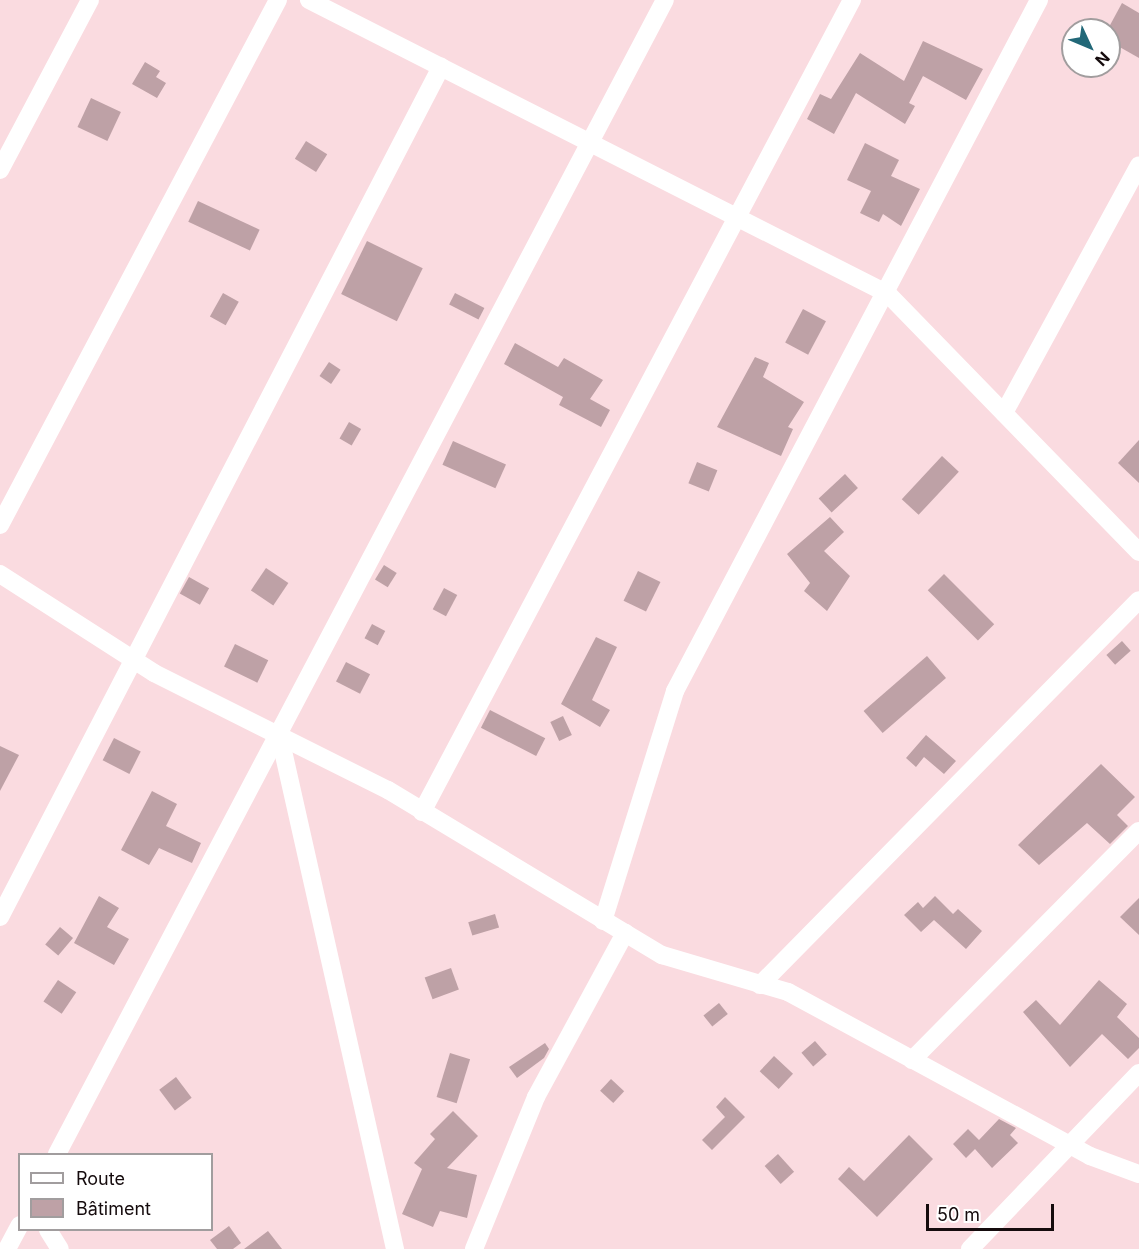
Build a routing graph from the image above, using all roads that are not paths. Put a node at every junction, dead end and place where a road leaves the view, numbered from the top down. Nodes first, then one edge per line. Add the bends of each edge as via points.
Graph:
1 (90, 0) edge
2 (278, 0) edge
3 (309, 0) edge
4 (665, 0) edge
5 (852, 0) edge
6 (1039, 0) edge
7 (441, 67) junction
8 (590, 143) junction
9 (1139, 165) edge
10 (0, 170) edge
11 (739, 218) junction
12 (888, 294) junction
13 (1004, 413) junction
14 (0, 525) edge
15 (1139, 552) edge
16 (0, 574) edge
17 (1139, 600) edge
18 (134, 658) junction
19 (279, 733) junction
20 (422, 812) junction
21 (1139, 831) edge
22 (0, 917) edge
23 (603, 921) junction
24 (625, 933) junction
25 (760, 985) junction
26 (912, 1060) junction
27 (1139, 1073) edge
28 (1070, 1146) junction
29 (58, 1153) edge
30 (1139, 1174) edge
31 (18, 1229) edge
32 (49, 1231) edge
33 (7, 1249) edge
34 (60, 1249) edge
35 (395, 1249) edge
36 (474, 1249) edge
37 (970, 1249) edge

1 - 10 street
2 - 14 street
3 - 7 street
4 - 8 street
5 - 11 street
6 - 12 street
7 - 8 street
7 - 18 street
8 - 11 street
8 - 19 street
9 - 13 street
11 - 12 street
11 - 20 street
12 - 13 street
12 - 23 street via 675,691
13 - 15 street
16 - 18 street
17 - 25 street
18 - 19 street via 154,673
18 - 22 street
19 - 20 street
19 - 29 street
19 - 35 street
20 - 23 street
21 - 26 street
23 - 24 street
24 - 25 street via 662,955
24 - 36 street via 536,1097
25 - 26 street via 788,992
26 - 28 street
27 - 28 street
28 - 30 street
28 - 37 street
31 - 33 street
32 - 34 street

